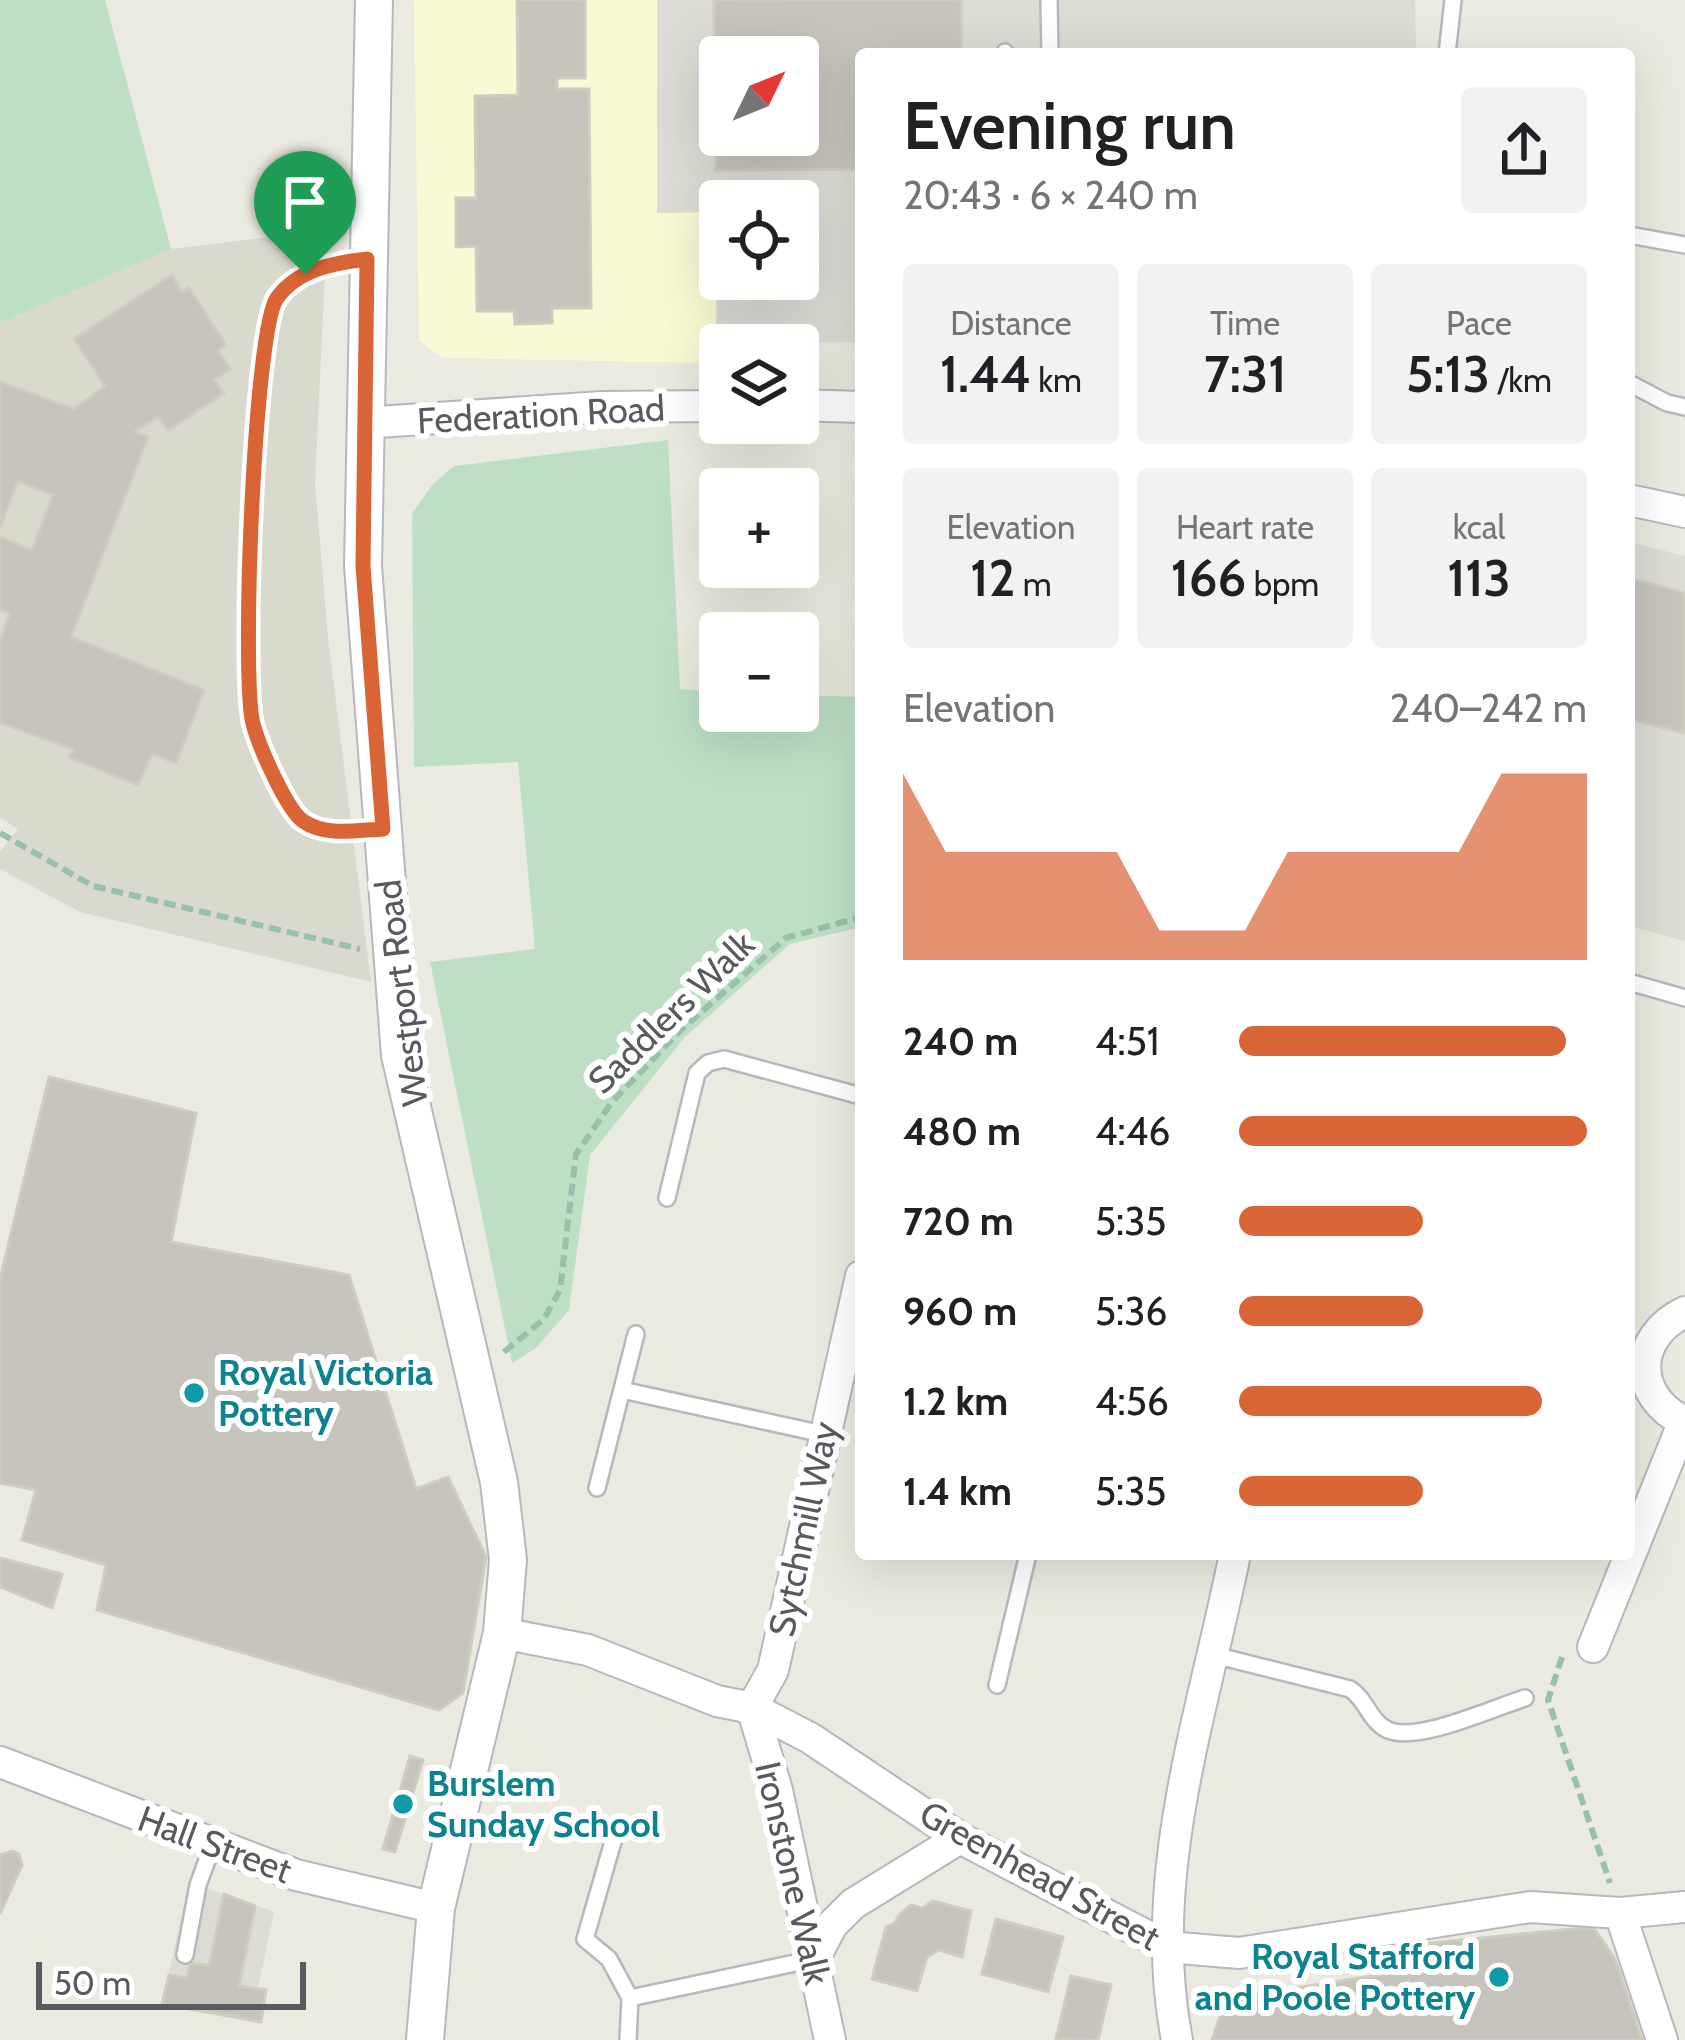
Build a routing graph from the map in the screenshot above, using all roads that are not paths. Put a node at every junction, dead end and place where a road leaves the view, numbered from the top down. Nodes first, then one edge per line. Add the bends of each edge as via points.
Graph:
1 (374, 0) edge
2 (1048, 0) edge
3 (1453, 0) edge
4 (1050, 48) edge
5 (1448, 48) edge
6 (1635, 236) edge
7 (1685, 245) edge
8 (367, 259) junction
9 (1635, 386) edge
10 (699, 406) edge
11 (819, 406) edge
12 (855, 407) edge
13 (1685, 408) edge
14 (363, 424) junction
15 (1635, 501) edge
16 (1685, 512) edge
17 (383, 829) junction
18 (1635, 984) edge
19 (1685, 998) edge
20 (855, 1094) edge
21 (667, 1198) dead end
22 (855, 1301) edge
23 (1685, 1312) edge
24 (635, 1334) dead end
25 (1640, 1342) edge
26 (622, 1390) junction
27 (1684, 1422) edge
28 (823, 1434) junction
29 (597, 1488) dead end
30 (1635, 1543) edge
31 (1027, 1560) edge
32 (1234, 1560) edge
33 (1628, 1560) edge
34 (502, 1633) junction
35 (1593, 1647) road end
36 (1214, 1655) junction
37 (997, 1685) dead end
38 (1525, 1697) dead end
39 (752, 1708) junction
40 (0, 1762) edge
41 (616, 1831) dead end
42 (960, 1838) junction
43 (213, 1844) junction
44 (1685, 1907) edge
45 (436, 1908) junction
46 (1620, 1913) junction
47 (1168, 1947) junction
48 (185, 1955) dead end
49 (814, 1959) junction
50 (630, 1999) junction
51 (425, 2040) edge
52 (628, 2040) edge
53 (830, 2040) edge
54 (1178, 2040) edge
55 (1662, 2040) edge

1 - 8 street, Westport Road
2 - 4 lane
3 - 5 lane
6 - 7 lane
8 - 14 street, Westport Road
8 - 17 lane via 305,274 269,315 247,673 254,724 299,819 324,831
9 - 13 lane
10 - 14 street, Federation Road
11 - 12 street
14 - 17 street, Westport Road via 363,566
15 - 16 street
17 - 34 street, Westport Road via 400,1055 499,1482 508,1560
18 - 19 lane
20 - 21 lane via 724,1059 708,1063 697,1073
22 - 28 street, Sytchmill Way
23 - 25 street
24 - 26 lane
25 - 27 street via 1652,1396
26 - 28 lane
26 - 29 lane
27 - 30 street
28 - 39 street, Sytchmill Way via 773,1670
31 - 37 lane
32 - 36 street
33 - 35 street
34 - 39 street, Greenhead Street via 588,1650
34 - 45 street, Westport Road
36 - 38 lane via 1350,1689 1373,1720 1408,1735
36 - 47 street via 1169,1870
39 - 42 street, Greenhead Street
39 - 49 street, Ironstone Walk
40 - 43 street, Hall Street
41 - 50 lane via 585,1939 609,1960
42 - 47 street, Greenhead Street
42 - 49 street via 853,1904
43 - 45 street, Hall Street via 296,1875
43 - 48 lane
44 - 46 street, Greenhead Street
45 - 51 street, Westport Road
46 - 47 street, Greenhead Street via 1530,1907 1239,1953
46 - 55 street
47 - 54 street
49 - 50 lane
49 - 53 street, Ironstone Walk
50 - 52 lane

